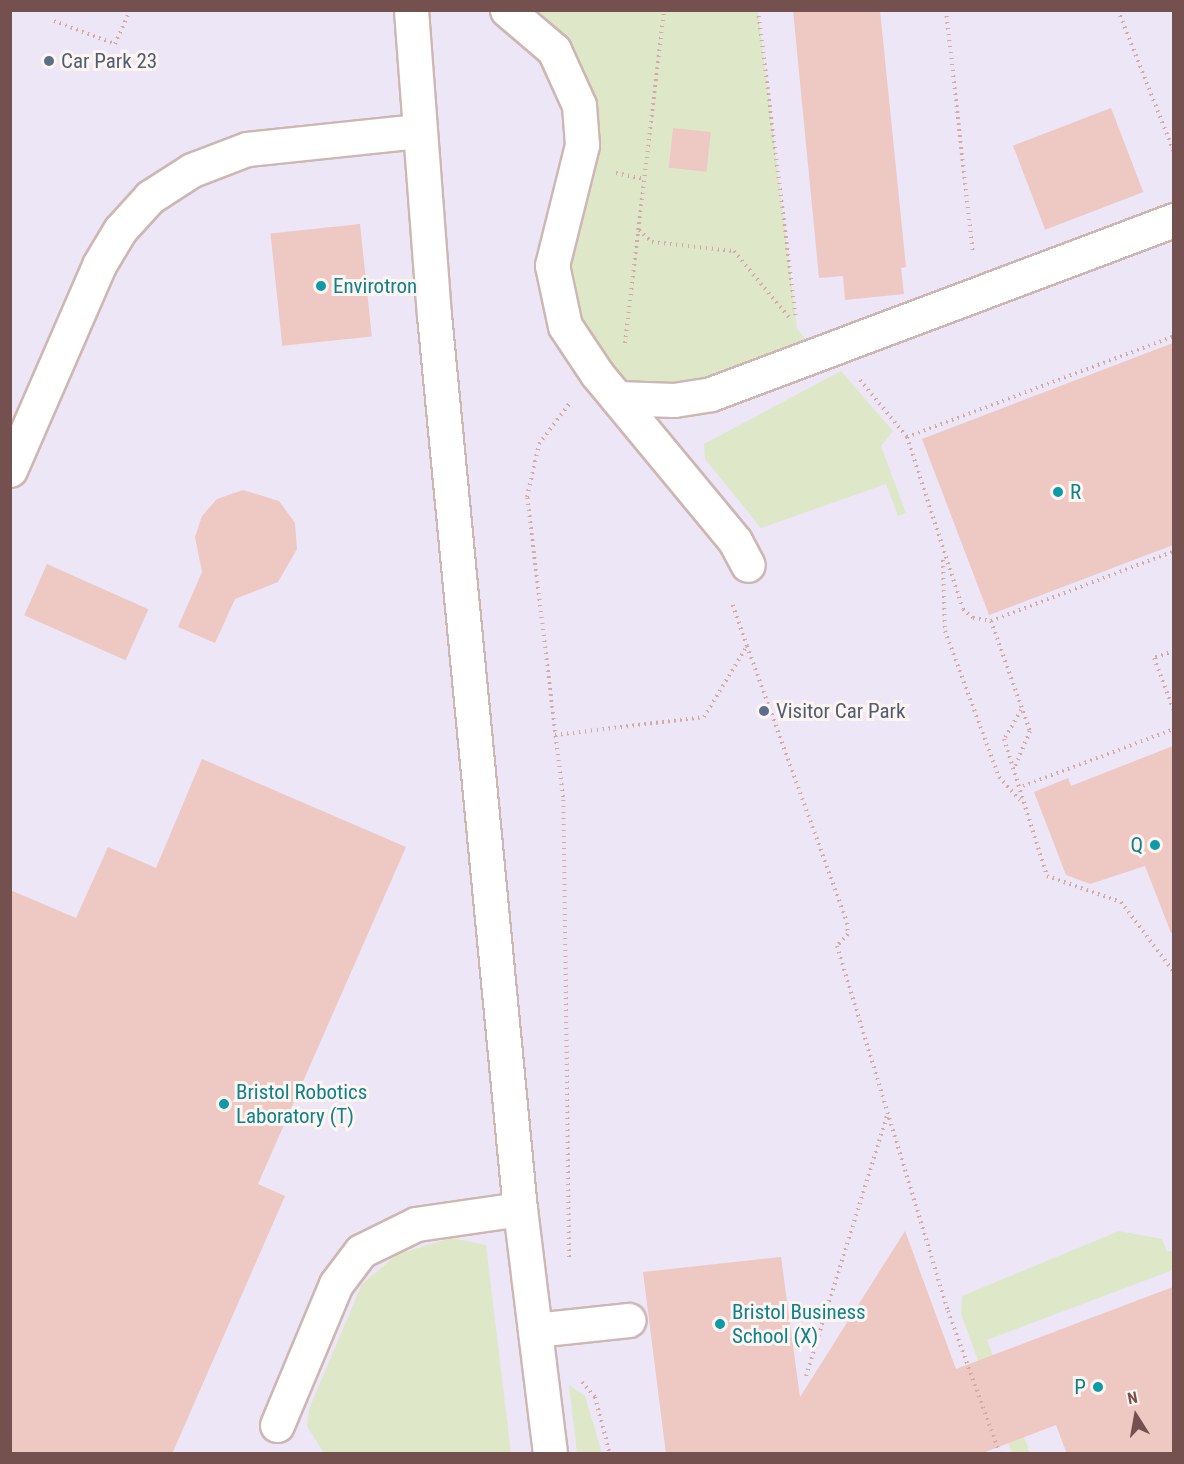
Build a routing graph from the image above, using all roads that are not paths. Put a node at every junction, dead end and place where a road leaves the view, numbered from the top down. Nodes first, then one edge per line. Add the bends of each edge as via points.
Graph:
1 (411, 10) edge
2 (507, 10) edge
3 (418, 131) junction
4 (1173, 220) edge
5 (610, 375) junction
6 (10, 470) edge
7 (748, 566) dead end
8 (520, 1209) junction
9 (628, 1320) dead end
10 (548, 1329) junction
11 (277, 1425) dead end
12 (550, 1454) edge

1 - 3 street
2 - 5 street via 554,50 579,105 582,145 555,244 553,286 565,326
3 - 6 street via 247,149 192,170 150,197 120,230 99,265
3 - 8 street
4 - 5 street via 703,396
5 - 7 street via 735,541
8 - 10 street
8 - 11 street via 416,1224 361,1251 336,1284
9 - 10 street
10 - 12 street

